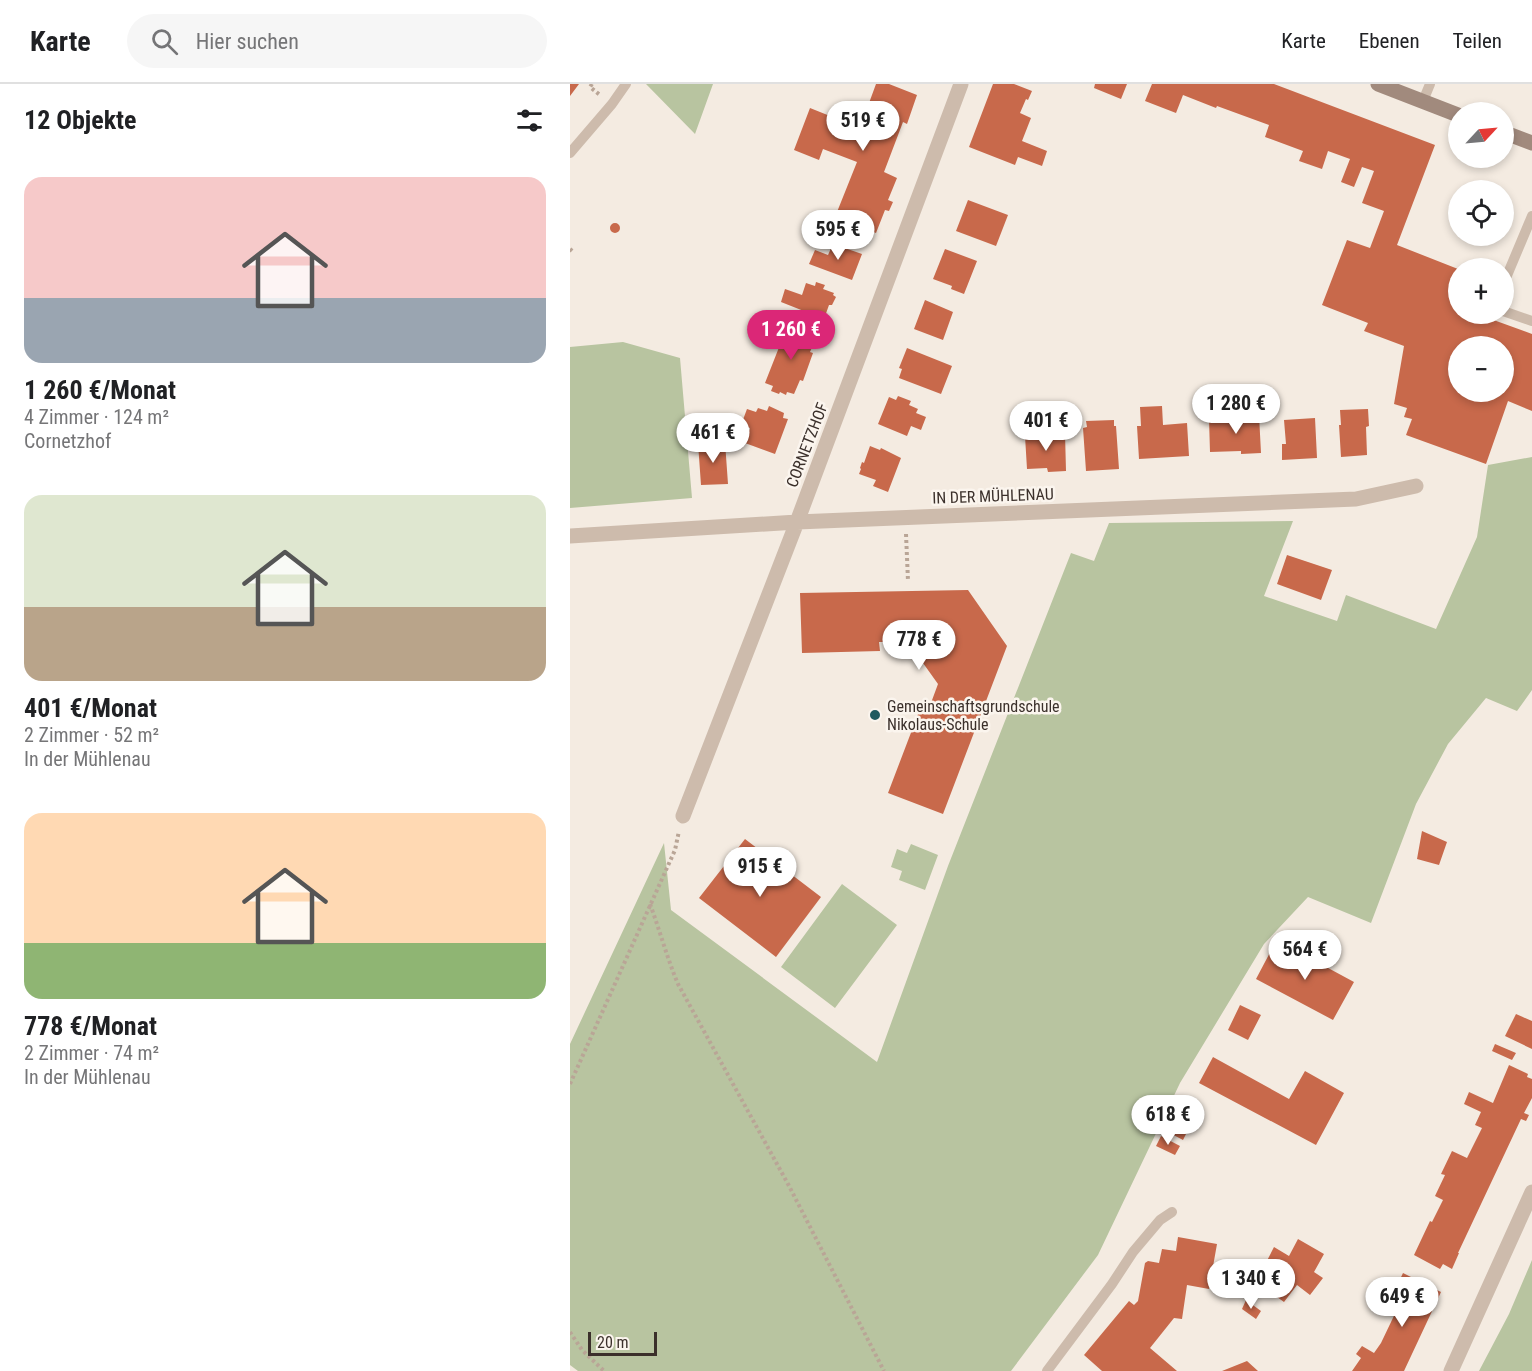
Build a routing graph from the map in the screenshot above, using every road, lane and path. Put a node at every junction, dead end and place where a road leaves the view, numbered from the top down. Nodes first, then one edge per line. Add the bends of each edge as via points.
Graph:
1 (626, 84) edge
2 (961, 84) edge
3 (1378, 84) edge
4 (1430, 84) edge
5 (1423, 101) junction
6 (1448, 111) edge
7 (1514, 136) edge
8 (1532, 143) edge
9 (570, 153) edge
10 (1532, 216) edge
11 (1514, 259) edge
12 (1514, 315) edge
13 (1532, 321) edge
14 (1416, 486) dead end
15 (905, 518) junction
16 (797, 522) junction
17 (570, 536) edge
18 (908, 582) dead end
19 (683, 816) joint
20 (650, 904) junction
21 (570, 1084) edge
22 (1532, 1192) edge
23 (1172, 1212) dead end
24 (570, 1332) edge
25 (604, 1371) edge
26 (884, 1371) edge
27 (1047, 1371) edge
28 (1451, 1371) edge

1 - 9 lane
2 - 16 street, CORNETZHOF
3 - 5 street
4 - 5 lane
5 - 6 street
7 - 8 street
10 - 11 lane
12 - 13 lane
14 - 15 street, IN DER MÜHLENAU via 1356,498
15 - 16 street, IN DER MÜHLENAU
15 - 18 path
16 - 17 street, IN DER MÜHLENAU
16 - 19 street, CORNETZHOF
19 - 20 path via 675,850
20 - 21 path
20 - 26 path via 678,984 788,1184
22 - 28 street
23 - 27 lane via 1160,1220 1133,1252
24 - 25 path

